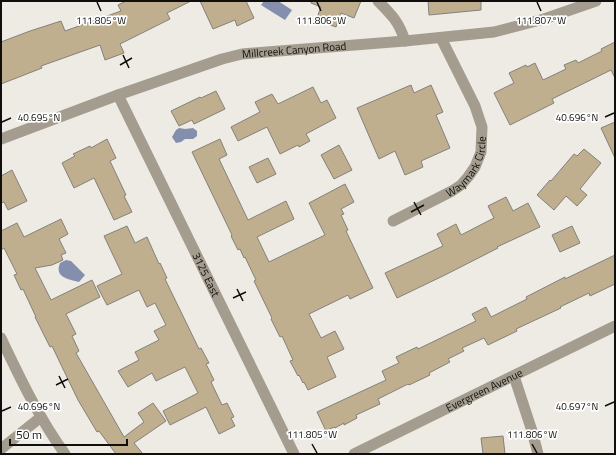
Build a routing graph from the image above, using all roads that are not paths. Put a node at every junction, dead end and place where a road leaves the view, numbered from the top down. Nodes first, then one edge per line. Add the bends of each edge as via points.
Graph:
1 (378, 1) edge
2 (596, 1) edge
3 (441, 38) junction
4 (405, 41) junction
5 (118, 95) junction
6 (1, 139) edge
7 (393, 221) dead end
8 (615, 326) edge
9 (1, 338) edge
10 (514, 376) junction
11 (41, 417) junction
12 (1, 449) edge
13 (65, 454) edge
14 (294, 454) edge
15 (354, 454) edge
16 (538, 454) edge

1 - 4 street via 401,28
2 - 3 street, Millcreek Canyon Road via 544,19 494,32
3 - 4 street, Millcreek Canyon Road
3 - 7 street, Waymark Circle via 475,106 482,128 481,152 475,167 461,185
4 - 5 street, Millcreek Canyon Road via 242,54
5 - 6 street, Millcreek Canyon Road
5 - 14 street, 3125 East
8 - 10 street, Evergreen Avenue
9 - 11 street
10 - 15 street, Evergreen Avenue
10 - 16 street
11 - 12 street
11 - 13 street

